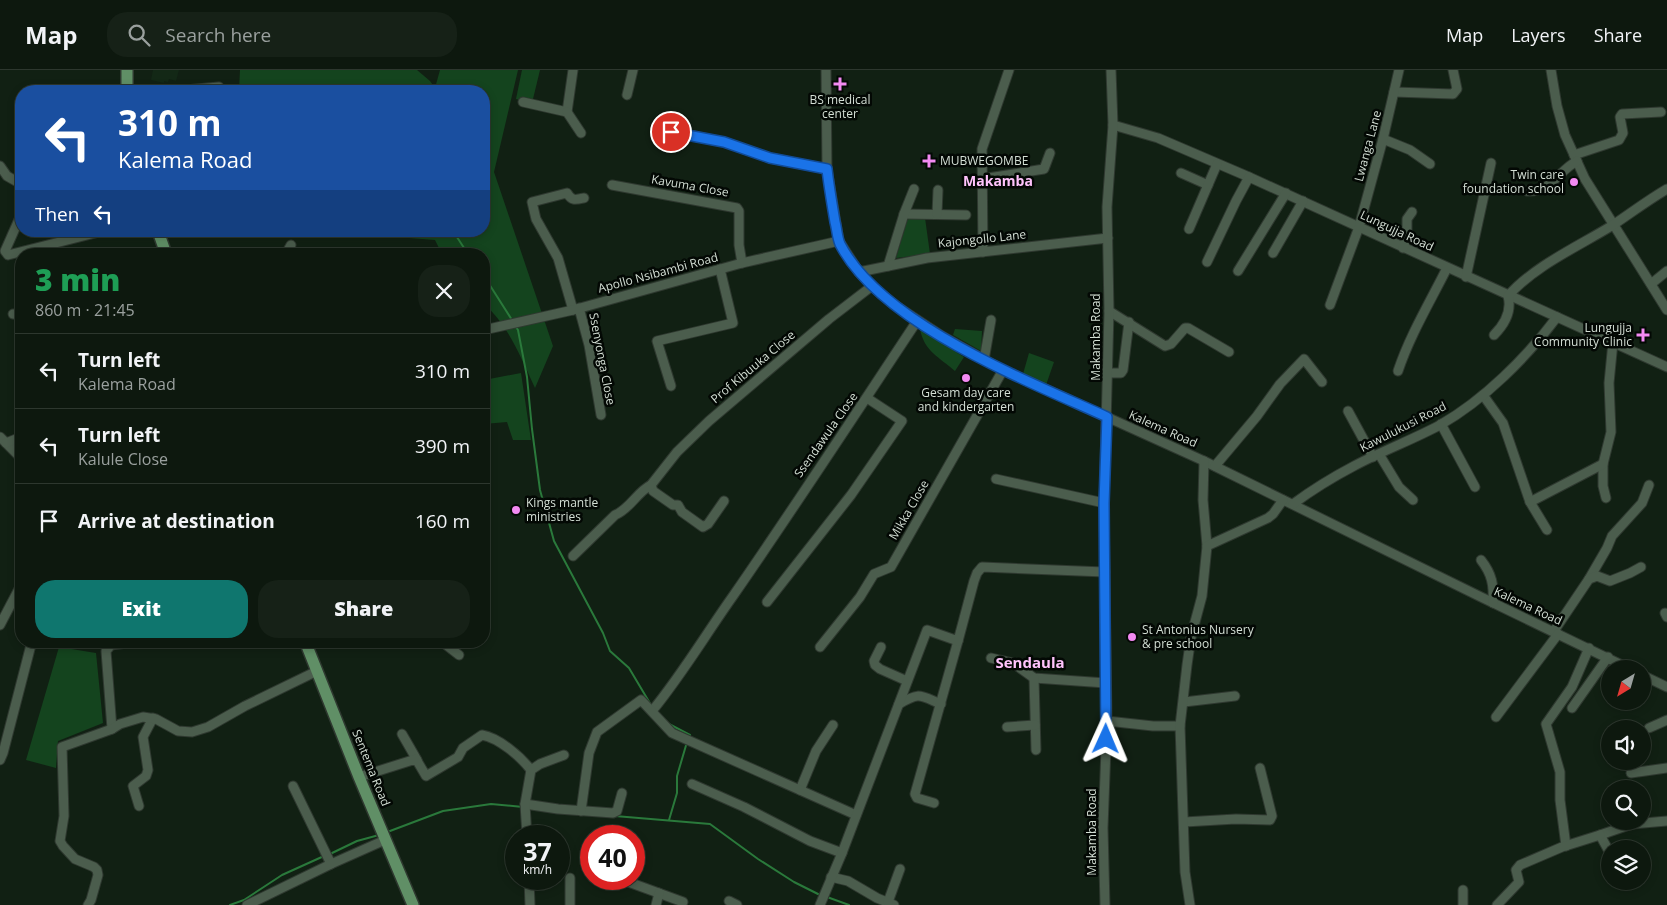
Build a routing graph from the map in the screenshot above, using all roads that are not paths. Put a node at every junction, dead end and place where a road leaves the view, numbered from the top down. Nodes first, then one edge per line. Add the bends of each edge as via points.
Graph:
1 (127, 70) edge
2 (573, 70) edge
3 (633, 70) edge
4 (826, 70) edge
5 (1009, 70) edge
6 (1111, 70) edge
7 (1399, 70) edge
8 (1453, 70) edge
9 (1551, 70) edge
10 (126, 85) edge
11 (1394, 92) junction
12 (627, 95) dead end
13 (523, 102) dead end
14 (567, 112) junction
15 (1661, 112) dead end
16 (1113, 125) junction
17 (657, 129) dead end
18 (581, 133) dead end
19 (1383, 139) junction
20 (1050, 153) dead end
21 (1575, 158) junction
22 (1491, 163) dead end
23 (1217, 164) junction
24 (1430, 164) dead end
25 (0, 166) edge
26 (827, 169) junction
27 (1181, 173) dead end
28 (1249, 177) junction
29 (982, 179) junction
30 (15, 181) edge
31 (612, 185) dead end
32 (1208, 185) junction
33 (914, 189) dead end
34 (1667, 189) edge
35 (938, 190) dead end
36 (1527, 191) dead end
37 (1286, 193) junction
38 (584, 198) dead end
39 (1303, 201) junction
40 (1412, 212) dead end
41 (904, 214) junction
42 (937, 214) junction
43 (966, 214) dead end
44 (1614, 224) junction
45 (15, 228) edge
46 (1358, 228) junction
47 (1189, 229) dead end
48 (79, 237) edge
49 (1108, 238) junction
50 (839, 242) junction
51 (291, 245) dead end
52 (36, 248) edge
53 (289, 248) edge
54 (1403, 248) junction
55 (983, 252) junction
56 (15, 253) edge
57 (1273, 253) dead end
58 (1208, 262) dead end
59 (742, 263) junction
60 (888, 266) junction
61 (1447, 268) junction
62 (720, 269) junction
63 (1238, 270) dead end
64 (1667, 271) edge
65 (859, 272) junction
66 (1466, 277) junction
67 (1652, 284) junction
68 (872, 286) junction
69 (1508, 296) junction
70 (1330, 305) dead end
71 (576, 309) junction
72 (1667, 310) edge
73 (1109, 311) junction
74 (1557, 316) junction
75 (991, 320) dead end
76 (917, 321) junction
77 (1129, 322) junction
78 (490, 328) edge
79 (1494, 334) dead end
80 (1613, 342) junction
81 (1229, 352) dead end
82 (984, 360) junction
83 (1667, 367) edge
84 (1003, 370) junction
85 (1398, 371) dead end
86 (1108, 373) junction
87 (1322, 382) dead end
88 (671, 386) dead end
89 (1483, 395) junction
90 (867, 398) junction
91 (1348, 411) dead end
92 (601, 415) dead end
93 (1107, 417) junction
94 (1441, 424) junction
95 (3, 440) edge
96 (15, 452) edge
97 (1376, 456) junction
98 (1204, 461) junction
99 (1603, 464) junction
100 (1215, 466) junction
101 (996, 479) dead end
102 (651, 484) junction
103 (1648, 485) dead end
104 (1475, 488) dead end
105 (1606, 498) dead end
106 (1283, 500) junction
107 (1413, 500) dead end
108 (724, 501) dead end
109 (1530, 502) junction
110 (1104, 503) junction
111 (1293, 504) junction
112 (1547, 530) dead end
113 (1207, 546) junction
114 (573, 556) dead end
115 (1481, 560) dead end
116 (1641, 567) dead end
117 (1105, 572) junction
118 (1589, 579) junction
119 (15, 596) edge
120 (767, 602) dead end
121 (1493, 603) junction
122 (0, 625) edge
123 (1556, 633) junction
124 (958, 641) junction
125 (882, 647) dead end
126 (30, 648) edge
127 (108, 648) edge
128 (308, 648) edge
129 (449, 648) edge
130 (820, 648) dead end
131 (1589, 648) junction
132 (459, 656) dead end
133 (1608, 657) junction
134 (991, 658) dead end
135 (1614, 660) edge
136 (317, 671) junction
137 (1034, 678) junction
138 (1651, 679) edge
139 (908, 681) junction
140 (1106, 683) junction
141 (1667, 687) edge
142 (1234, 696) dead end
143 (1184, 702) junction
144 (899, 704) junction
145 (940, 704) junction
146 (654, 708) junction
147 (1572, 708) dead end
148 (1496, 717) dead end
149 (153, 718) junction
150 (1667, 720) edge
151 (1107, 721) junction
152 (833, 725) dead end
153 (1035, 725) junction
154 (1180, 726) junction
155 (1007, 727) dead end
156 (1651, 727) edge
157 (112, 729) junction
158 (402, 734) dead end
159 (1036, 750) dead end
160 (564, 755) dead end
161 (0, 760) edge
162 (417, 760) junction
163 (1260, 768) dead end
164 (1667, 768) edge
165 (530, 770) junction
166 (1631, 772) dead end
167 (359, 777) junction
168 (692, 784) dead end
169 (293, 786) dead end
170 (800, 790) junction
171 (622, 793) dead end
172 (934, 803) dead end
173 (139, 806) dead end
174 (526, 808) junction
175 (581, 810) junction
176 (856, 815) junction
177 (1667, 821) edge
178 (1184, 822) junction
179 (527, 825) edge
180 (1600, 835) junction
181 (385, 840) junction
182 (1603, 840) edge
183 (1566, 846) junction
184 (842, 853) junction
185 (331, 864) junction
186 (900, 869) dead end
187 (831, 877) junction
188 (645, 888) edge
189 (529, 890) edge
190 (570, 890) edge
191 (1463, 890) dead end
192 (659, 893) junction
193 (683, 902) dead end
194 (891, 904) edge
195 (88, 905) edge
196 (247, 905) edge
197 (413, 905) edge
198 (530, 905) edge
199 (570, 905) edge
200 (656, 905) edge
201 (820, 905) edge
202 (1105, 905) edge
203 (1190, 905) edge
204 (1463, 905) edge
205 (1497, 905) edge

1 - 10 main road
2 - 14 street
3 - 12 street
4 - 26 street, Kalema Road
5 - 29 street via 984,139
6 - 16 street, Makamba Road
7 - 11 street, Lwanga Lane
8 - 11 street via 1456,89 1453,94
9 - 21 street via 1557,106
11 - 19 street, Lwanga Lane
13 - 14 street
14 - 18 street
15 - 21 street via 1622,114 1623,133 1619,140
16 - 23 street, Lungujja Road via 1158,138
16 - 49 street, Makamba Road
17 - 26 street via 724,142 770,158
19 - 24 street via 1410,150
19 - 46 street, Lwanga Lane
20 - 29 street via 1044,169
21 - 36 street via 1547,187
21 - 44 street
22 - 66 street
23 - 28 street, Lungujja Road
23 - 32 street
25 - 30 street
26 - 50 street, Kalema Road
27 - 32 street
28 - 37 street, Lungujja Road
28 - 58 street
29 - 55 street
31 - 59 street, Kavuma Close via 737,208
32 - 47 street
33 - 41 street
34 - 44 street
35 - 42 street
37 - 39 street, Lungujja Road
37 - 63 street
38 - 71 street, Ssenyonga Close via 575,200 567,192 532,202 536,219 558,258
39 - 46 street, Lungujja Road
39 - 57 street
40 - 54 street via 1407,219
41 - 42 street
41 - 60 street
42 - 43 street
44 - 67 street
44 - 69 street via 1536,272
45 - 56 street via 5,251 8,255
46 - 54 street, Lungujja Road
46 - 70 street, Lwanga Lane
48 - 52 street
49 - 55 street, Kajongollo Lane
49 - 73 street, Makamba Road
50 - 59 street, Apollo Nsibambi Road
50 - 65 street, Kalema Road
51 - 53 street
54 - 61 street, Lungujja Road
55 - 60 street, Kajongollo Lane
59 - 62 street, Apollo Nsibambi Road
60 - 65 street, Kajongollo Lane
61 - 66 street, Lungujja Road
61 - 85 street via 1409,340
62 - 71 street, Apollo Nsibambi Road
62 - 88 street via 733,324 657,341
64 - 67 street
65 - 68 street, Kalema Road
66 - 69 street, Lungujja Road
67 - 72 street
68 - 76 street, Kalema Road
68 - 102 street, Prof Kibuuka Close via 709,420
69 - 74 street, Lungujja Road
69 - 79 street via 1510,305 1506,318
71 - 78 street, Apollo Nsibambi Road
71 - 92 street, Ssenyonga Close via 589,344
73 - 77 street
73 - 86 street, Makamba Road
74 - 80 street, Lungujja Road
74 - 89 street, Kawulukusi Road via 1520,360
75 - 82 street
76 - 82 street, Kalema Road
76 - 90 street, Ssendawula Close
77 - 81 street via 1167,346 1185,328 1190,328
77 - 86 street via 1123,370 1121,373
80 - 83 street, Lungujja Road
80 - 99 street via 1609,383 1611,432
82 - 84 street, Kalema Road
84 - 93 street, Kalema Road
84 - 130 street, Mikka Close via 891,567 874,574
86 - 93 street, Makamba Road
87 - 100 street via 1304,359
89 - 94 street, Kawulukusi Road
89 - 109 street via 1503,423
90 - 120 street via 902,421 851,495
90 - 146 street, Ssendawula Close
91 - 97 street
93 - 98 street, Kalema Road
93 - 110 street, Makamba Road
94 - 97 street, Kawulukusi Road
94 - 104 street
95 - 96 street
97 - 107 street
97 - 111 street, Kawulukusi Road via 1334,477
98 - 100 street, Kalema Road
98 - 113 street
99 - 105 street
99 - 109 street
100 - 106 street, Kalema Road
101 - 110 street
102 - 108 street via 653,490 678,505 682,512 703,527
102 - 114 street, Prof Kibuuka Close
103 - 118 street via 1642,503 1612,536
106 - 111 street, Kalema Road
106 - 113 street via 1268,518
109 - 112 street
110 - 117 street, Makamba Road
111 - 121 street, Kalema Road
113 - 143 street
115 - 121 street via 1490,572
116 - 118 street via 1610,581 1598,576
117 - 124 street via 982,567 974,581
117 - 140 street, Makamba Road
118 - 123 street
119 - 122 street
121 - 123 street, Kalema Road
123 - 131 street, Kalema Road
123 - 148 street
124 - 139 street via 927,630
124 - 145 street
125 - 139 street via 874,665
126 - 161 street
127 - 157 street
128 - 136 main road, Sentema Road
129 - 132 street
131 - 133 street, Kalema Road
131 - 183 street via 1572,687 1546,724 1560,772
133 - 135 street, Kalema Road
133 - 147 street
134 - 137 street via 1013,662
136 - 149 street via 208,727 192,732 178,730
136 - 167 main road, Sentema Road
137 - 140 street
137 - 153 street
138 - 141 street
139 - 144 street
140 - 151 street, Makamba Road
142 - 143 street
143 - 154 street
144 - 145 street via 914,695
144 - 176 street
145 - 172 street via 915,796
146 - 170 street via 672,733
146 - 175 street via 641,700 597,732 589,753
149 - 157 street via 143,717
149 - 173 street via 142,740 148,770 146,776 133,786
150 - 156 street
151 - 154 street
151 - 202 street, Makamba Road
152 - 170 street via 816,752
153 - 155 street
153 - 159 street
154 - 178 street
157 - 195 street via 61,749 64,816 60,841 75,859 97,870
158 - 162 street
160 - 165 street
162 - 165 street via 426,776 458,757 470,741 482,735 491,737 508,749
162 - 167 street
163 - 178 street via 1272,816 1270,820
164 - 166 street
165 - 174 street
167 - 181 main road, Sentema Road
168 - 184 street
169 - 185 street
170 - 176 street
171 - 175 street via 618,811
174 - 175 street
174 - 179 street
176 - 184 street
177 - 180 street via 1632,824
178 - 203 street via 1185,872
180 - 182 street
180 - 183 street
181 - 185 street
181 - 197 main road, Sentema Road
183 - 205 street via 1518,866 1519,882
184 - 187 street
185 - 196 street
186 - 194 street
187 - 194 street via 848,881
187 - 201 street
188 - 192 street
189 - 198 street
190 - 199 street
191 - 204 street
192 - 193 street
192 - 200 street

